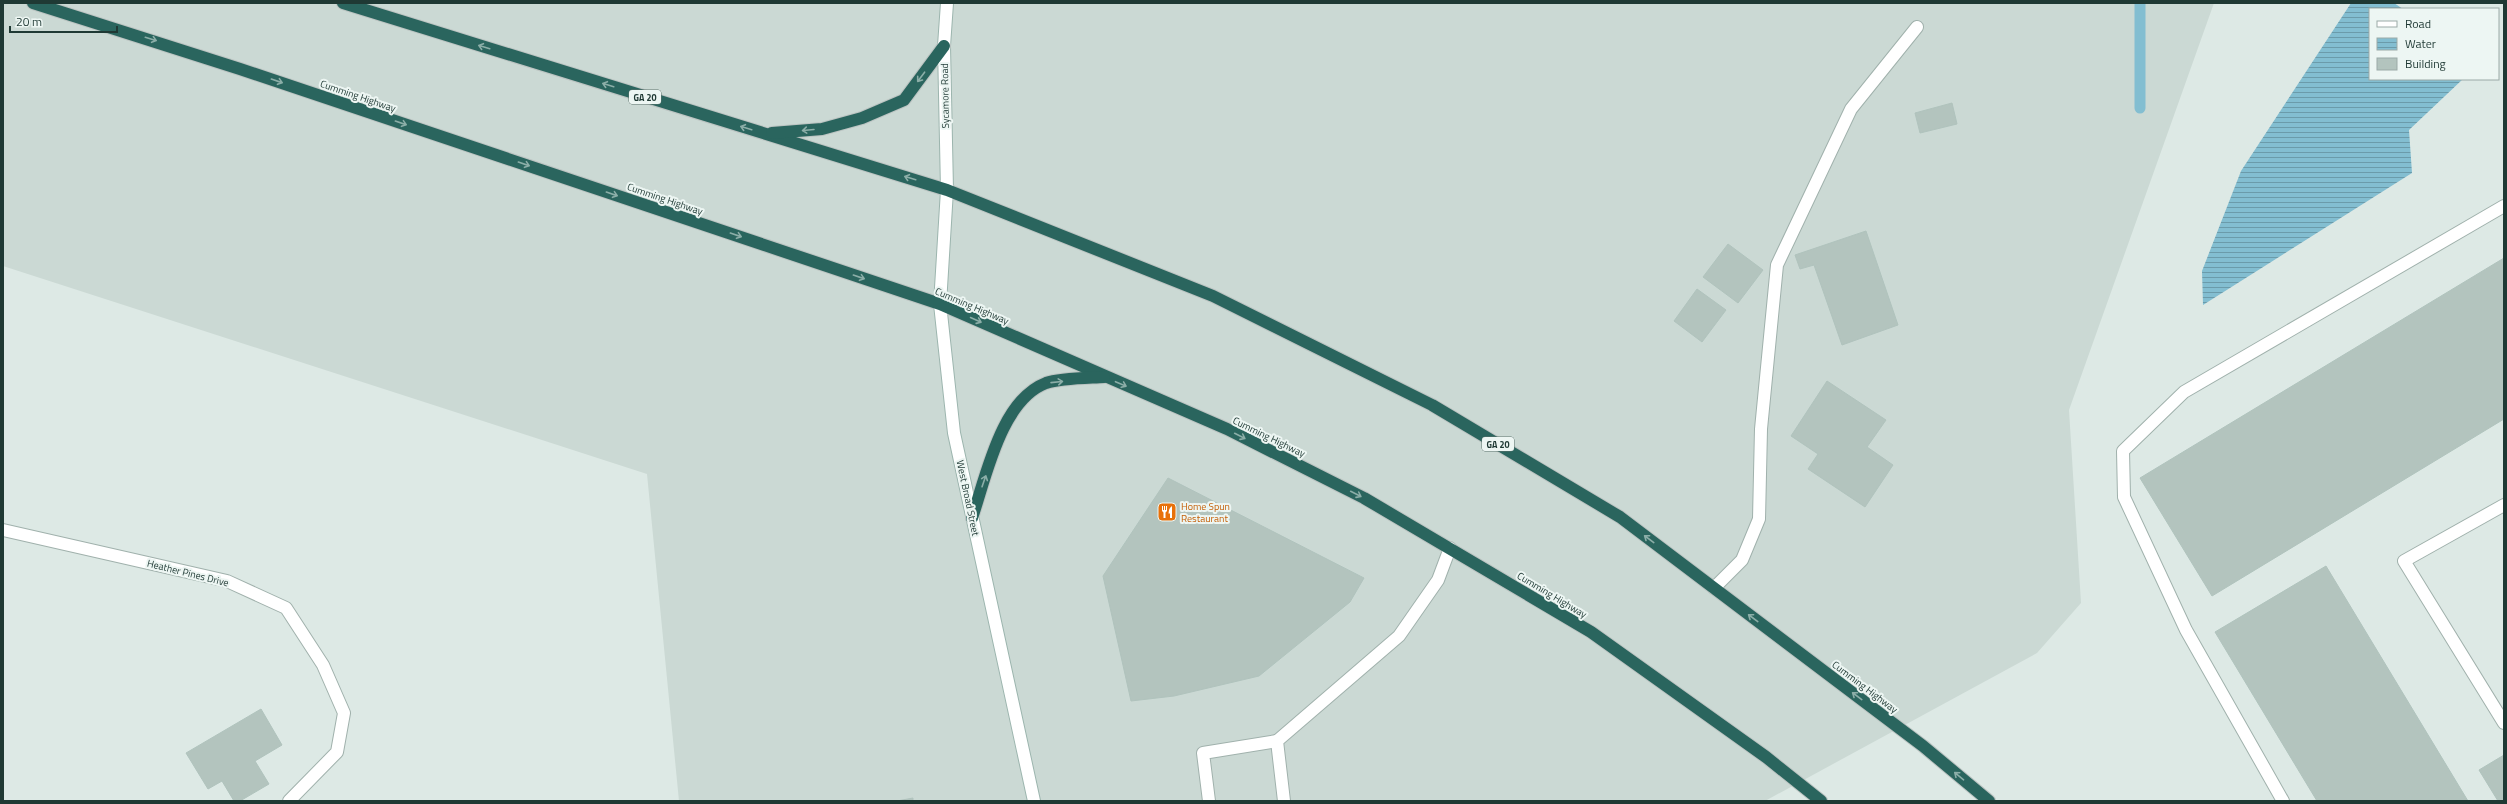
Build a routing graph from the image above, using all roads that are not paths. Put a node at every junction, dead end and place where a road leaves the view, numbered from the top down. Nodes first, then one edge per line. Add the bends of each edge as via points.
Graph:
1 (33, 3) edge
2 (343, 3) edge
3 (947, 3) edge
4 (1917, 27) dead end
5 (944, 46) junction
6 (764, 134) junction
7 (947, 190) junction
8 (2504, 206) edge
9 (940, 304) junction
10 (1104, 377) junction
11 (2503, 506) edge
12 (972, 518) junction
13 (3, 530) edge
14 (1450, 548) junction
15 (1714, 588) junction
16 (2504, 723) edge
17 (1277, 741) junction
18 (289, 801) edge
19 (1034, 801) edge
20 (1209, 801) edge
21 (1284, 801) edge
22 (1820, 801) edge
23 (1990, 801) edge
24 (2283, 801) edge

1 -> 9 highway, Cumming Highway via 240,69
6 -> 2 highway, Cumming Highway / GA 20
3 - 5 street, Sycamore Road
4 - 15 street via 1851,109 1777,265 1761,429 1759,519 1742,560
5 -> 6 highway via 904,100 862,118 822,129
5 - 7 street, Sycamore Road
7 -> 6 highway, Cumming Highway / GA 20
7 - 9 street, West Broad Street
15 -> 7 highway, Cumming Highway / GA 20 via 1620,517 1432,405 1213,296
8 - 24 street via 2184,392 2123,451 2124,497 2186,630
9 -> 10 highway, Cumming Highway
9 - 12 street, West Broad Street via 954,433
12 -> 10 highway via 1001,432 1023,398 1047,383
10 -> 14 highway, Cumming Highway via 1234,433 1364,498
11 - 16 street via 2404,561
12 - 19 street, West Broad Street
13 - 18 street, Heather Pines Drive via 227,581 286,608 323,665 344,713 336,752
14 - 17 street via 1438,580 1399,636
14 - 22 highway, Cumming Highway via 1592,632 1766,757
23 -> 15 highway, Cumming Highway / GA 20
17 - 20 street via 1203,753
17 - 21 street

